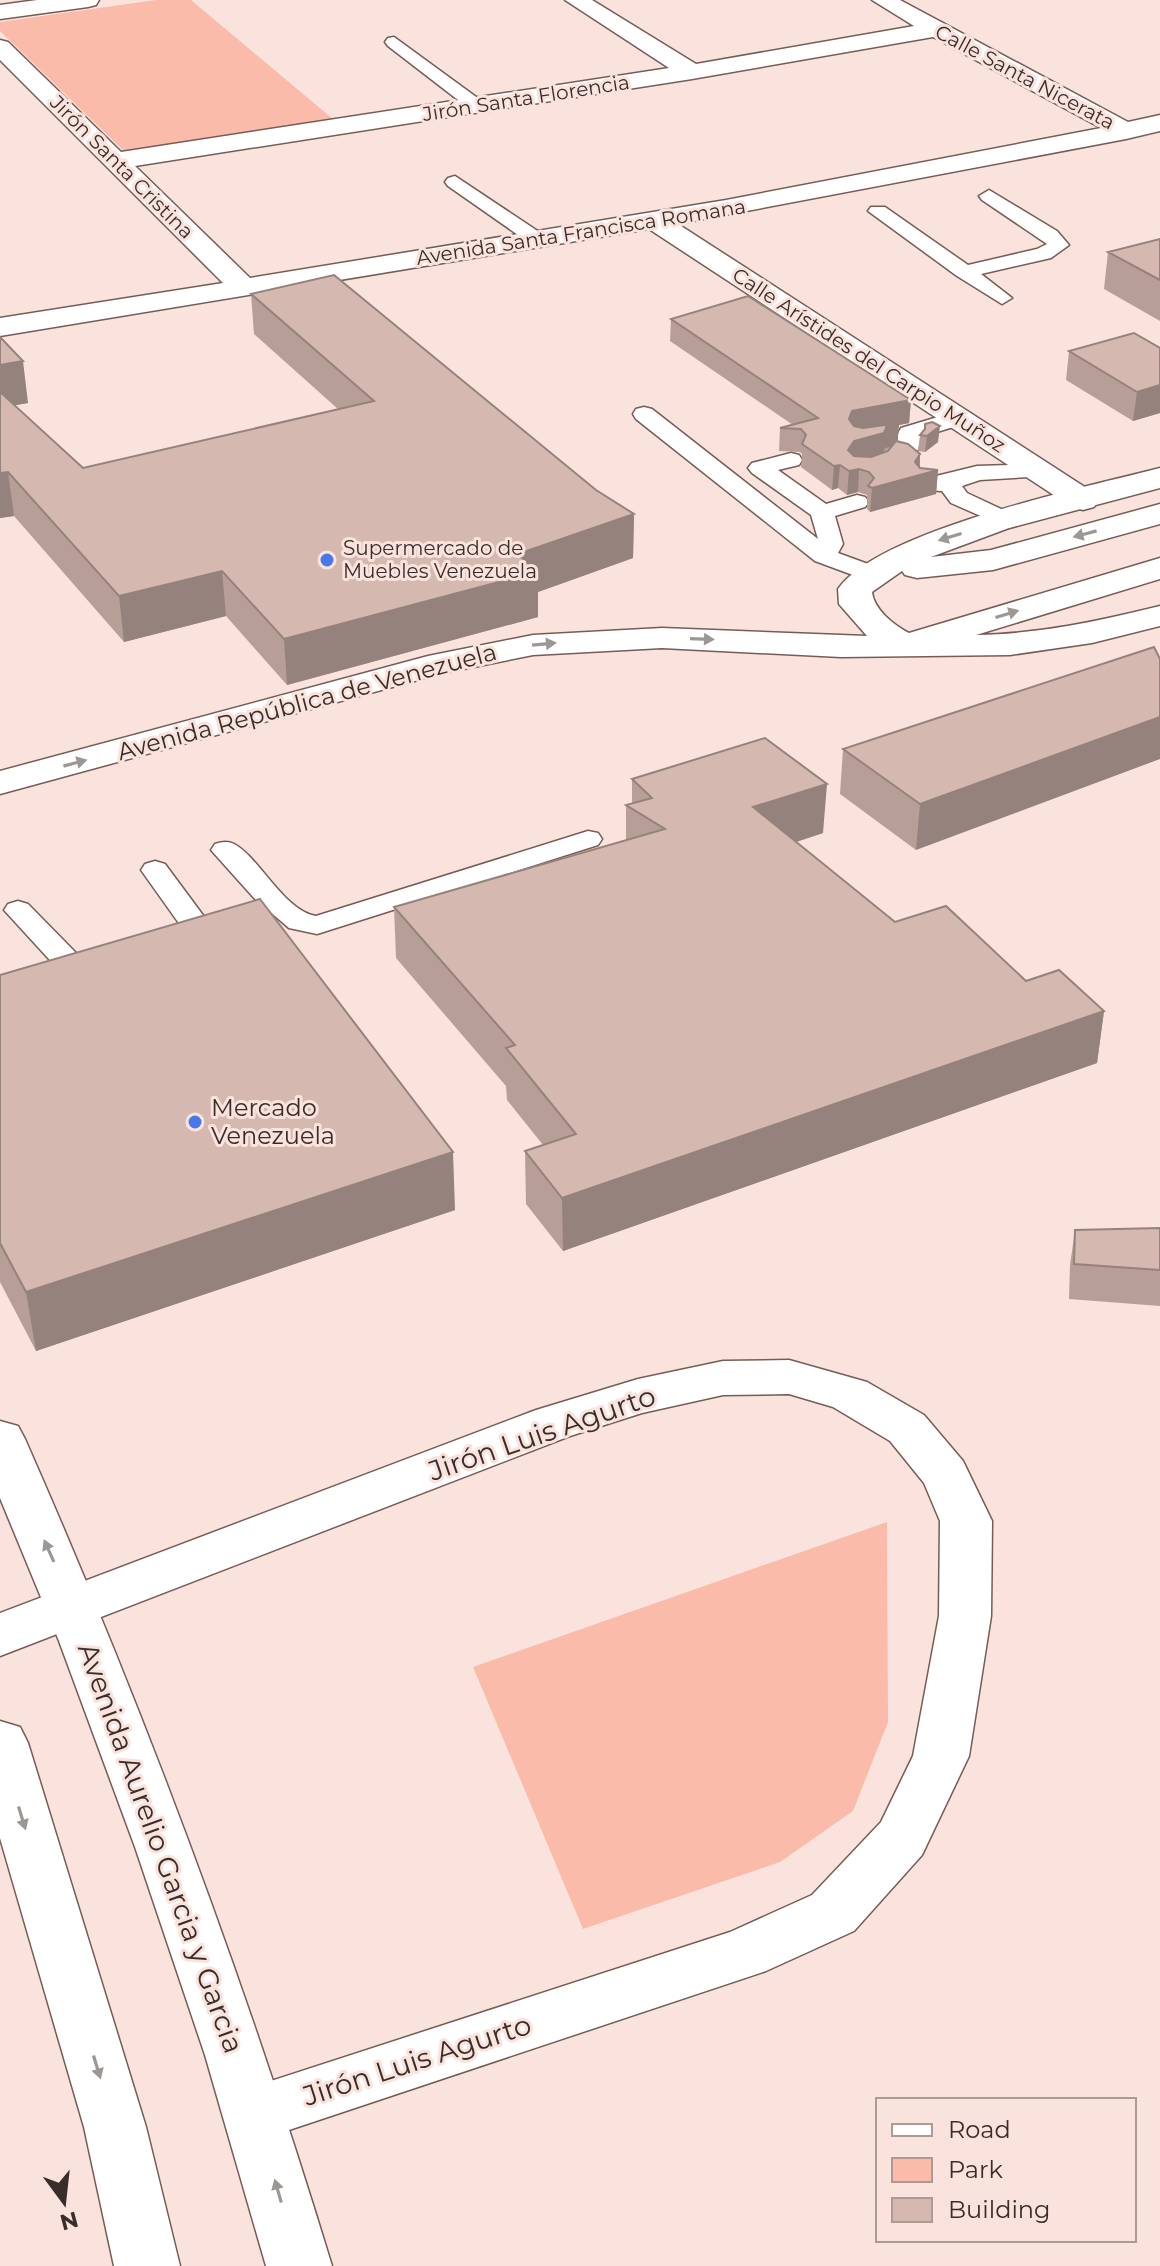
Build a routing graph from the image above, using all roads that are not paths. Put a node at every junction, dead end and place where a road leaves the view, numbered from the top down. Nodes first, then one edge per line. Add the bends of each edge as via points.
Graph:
1 (88, 0) edge
2 (576, 0) edge
3 (883, 0) edge
4 (0, 12) edge
5 (936, 29) junction
6 (394, 42) dead end
7 (0, 47) edge
8 (692, 72) junction
9 (477, 106) junction
10 (1160, 123) edge
11 (1126, 131) junction
12 (115, 161) junction
13 (455, 182) dead end
14 (989, 196) dead end
15 (878, 211) dead end
16 (655, 221) junction
17 (538, 240) junction
18 (964, 272) junction
19 (243, 287) junction
20 (1002, 298) dead end
21 (0, 327) edge
22 (644, 414) dead end
23 (958, 418) junction
24 (882, 436) edge
25 (905, 444) junction
26 (791, 460) dead end
27 (1038, 471) junction
28 (977, 473) junction
29 (1160, 478) edge
30 (1083, 500) junction
31 (857, 502) dead end
32 (822, 512) junction
33 (1160, 514) edge
34 (1008, 521) junction
35 (824, 556) junction
36 (1160, 568) edge
37 (870, 573) junction
38 (1157, 620) edge
39 (906, 645) junction
40 (0, 783) edge
41 (588, 839) dead end
42 (225, 850) dead end
43 (155, 870) dead end
44 (18, 910) dead end
45 (0, 1439) edge
46 (74, 1607) junction
47 (0, 1635) edge
48 (0, 1743) edge
49 (256, 2113) junction
50 (147, 2266) edge
51 (299, 2266) edge

1 - 4 street
2 - 8 street
3 - 5 street, Calle Santa Nicerata
5 - 8 street, Jirón Santa Florencia
5 - 11 street, Calle Santa Nicerata
6 - 9 lane
7 - 12 street, Jirón Santa Cristina
8 - 9 street, Jirón Santa Florencia
9 - 12 street, Jirón Santa Florencia
10 - 11 street, Avenida Santa Francisca Romana
11 - 16 street, Avenida Santa Francisca Romana
12 - 19 street, Jirón Santa Cristina
13 - 17 lane
14 - 18 lane via 1059,245 1044,254
15 - 18 lane
16 - 17 street, Avenida Santa Francisca Romana
16 - 23 street, Calle Arístides del Carpio Muñoz
17 - 19 street, Avenida Santa Francisca Romana
18 - 20 lane
19 - 21 street, Avenida Santa Francisca Romana
22 - 35 lane
23 - 25 lane
23 - 27 street, Calle Arístides del Carpio Muñoz
24 - 25 lane
25 - 28 lane
26 - 32 lane via 760,468 803,488
27 - 28 lane
27 - 30 street, Calle Arístides del Carpio Muñoz
28 - 34 lane via 938,484
29 - 30 street
30 - 34 street
31 - 32 lane
32 - 35 lane via 831,544
33 -> 37 street via 993,560
34 -> 37 street via 938,541
35 - 37 lane
39 -> 36 street, Avenida República de Venezuela
37 - 39 street via 855,589 856,604 883,633
38 - 39 street, Avenida República de Venezuela via 1010,645
40 -> 39 street, Avenida República de Venezuela via 440,663 533,645 662,638
41 - 42 lane via 317,925 299,922
43 - 44 lane via 193,922 189,932 87,963 69,963
46 -> 45 street, Avenida Aurelio Garcia y Garcia
46 - 47 street, Jirón Luis Agurto
46 - 49 street, Avenida Aurelio Garcia y Garcia
46 - 49 street, Jirón Luis Agurto via 553,1423 638,1396 723,1378 789,1377 850,1394 907,1428 945,1474 966,1521 965,1616 941,1756 902,1838 833,1913 745,1953
48 -> 50 street via 115,2127
51 -> 49 street, Avenida Aurelio Garcia y Garcia

